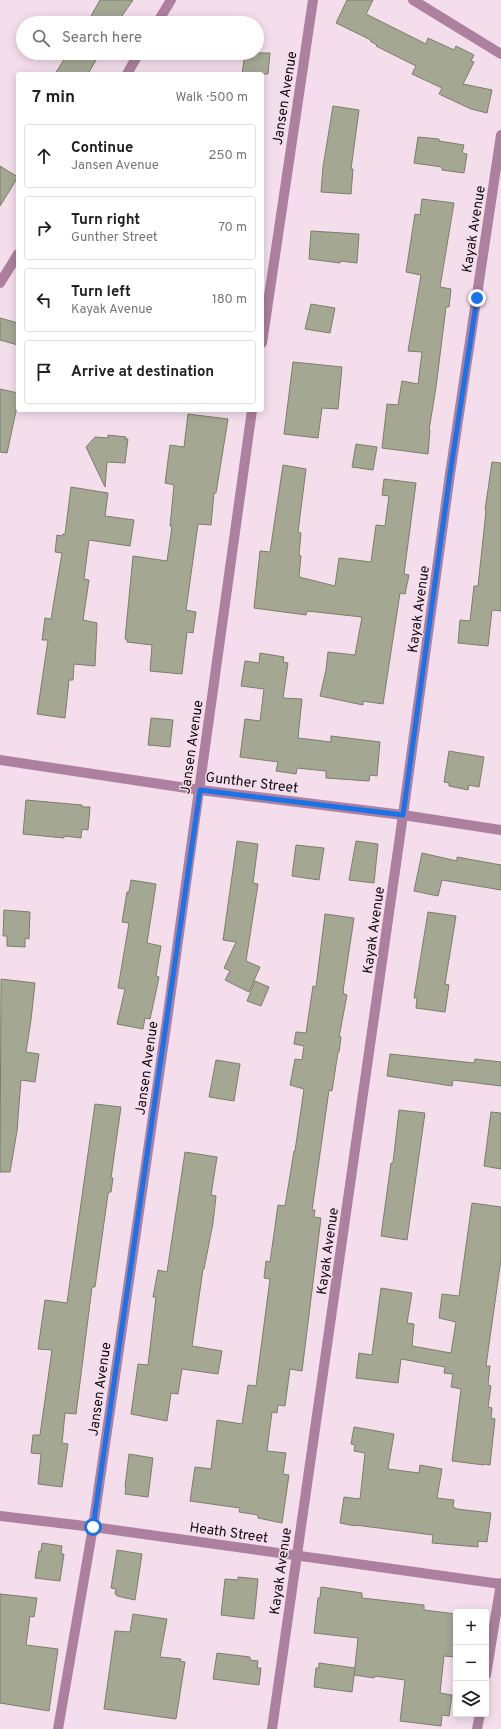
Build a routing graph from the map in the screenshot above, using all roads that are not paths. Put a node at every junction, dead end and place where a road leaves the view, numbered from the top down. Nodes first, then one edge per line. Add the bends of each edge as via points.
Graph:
1 (171, 0) edge
2 (313, 0) edge
3 (413, 0) edge
4 (161, 16) edge
5 (501, 54) edge
6 (135, 60) edge
7 (128, 72) edge
8 (501, 135) edge
9 (16, 257) edge
10 (0, 283) edge
11 (264, 330) edge
12 (252, 412) edge
13 (0, 760) edge
14 (200, 790) junction
15 (403, 815) junction
16 (501, 830) edge
17 (0, 1516) edge
18 (93, 1527) junction
19 (297, 1556) junction
20 (501, 1584) edge
21 (489, 1656) edge
22 (479, 1717) edge
23 (58, 1729) edge
24 (272, 1729) edge
25 (477, 1729) edge

1 - 4 street
2 - 11 street, Jansen Avenue
3 - 5 street
6 - 7 street
8 - 15 street, Kayak Avenue via 450,474
9 - 10 street
12 - 14 street, Jansen Avenue
13 - 14 street, Gunther Street
14 - 15 street, Gunther Street
14 - 18 street, Jansen Avenue
15 - 16 street, Gunther Street
15 - 19 street, Kayak Avenue
17 - 18 street, Heath Street
18 - 19 street, Heath Street
18 - 23 street, Jansen Avenue
19 - 20 street, Heath Street
19 - 24 street, Kayak Avenue
20 - 21 street
22 - 25 street

